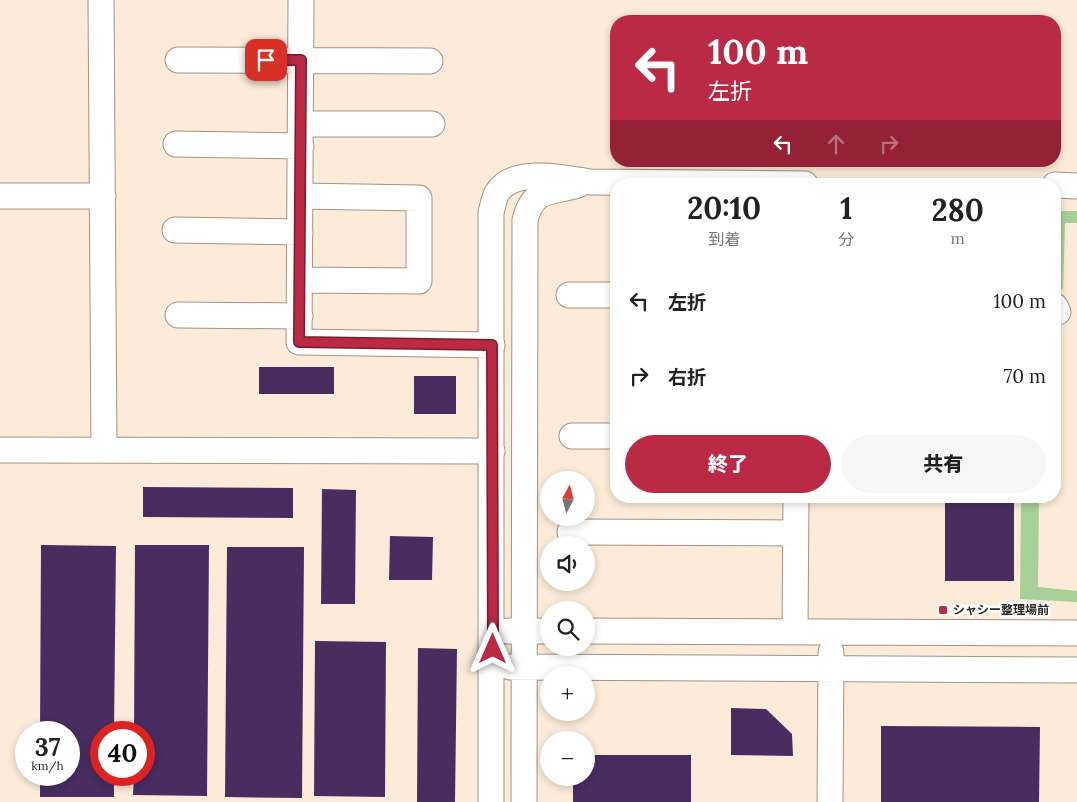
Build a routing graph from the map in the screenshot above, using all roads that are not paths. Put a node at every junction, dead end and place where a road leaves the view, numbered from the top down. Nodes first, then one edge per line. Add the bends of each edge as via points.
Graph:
1 (101, 0) edge
2 (301, 0) edge
3 (178, 60) dead end
4 (301, 60) junction
5 (430, 61) dead end
6 (432, 124) dead end
7 (301, 135) junction
8 (176, 144) dead end
9 (590, 182) junction
10 (610, 182) edge
11 (1061, 185) edge
12 (1077, 186) edge
13 (0, 196) edge
14 (103, 196) junction
15 (300, 196) junction
16 (175, 230) dead end
17 (300, 232) junction
18 (300, 280) junction
19 (570, 295) dead end
20 (610, 296) edge
21 (178, 315) dead end
22 (300, 316) junction
23 (492, 345) junction
24 (572, 436) dead end
25 (610, 436) edge
26 (0, 450) edge
27 (104, 450) junction
28 (492, 451) junction
29 (796, 503) edge
30 (570, 532) dead end
31 (796, 533) junction
32 (493, 631) junction
33 (537, 631) edge
34 (595, 631) edge
35 (794, 632) junction
36 (831, 632) junction
37 (1077, 633) edge
38 (525, 667) junction
39 (493, 668) junction
40 (831, 669) junction
41 (1077, 670) edge
42 (491, 802) edge
43 (524, 802) edge
44 (830, 802) edge

1 - 14 street
2 - 4 street
3 - 4 street
4 - 5 street
4 - 7 street
6 - 7 street
7 - 8 street
7 - 15 street
9 - 10 street
9 - 23 street via 558,176 530,176 510,181 497,192 491,212
9 - 33 street via 536,196 525,220
11 - 12 street
13 - 14 street
14 - 27 street
15 - 17 street
15 - 18 street via 419,198 418,281
16 - 17 street
17 - 18 street
18 - 22 street
19 - 20 street
21 - 22 street
22 - 23 street via 299,342
23 - 28 street
24 - 25 street
26 - 27 street
27 - 28 street
28 - 32 street
29 - 31 street
30 - 31 street
31 - 35 street
32 - 33 street
32 - 39 street
33 - 38 street
34 - 35 street
35 - 36 street
36 - 37 street
36 - 40 street
38 - 39 street
38 - 40 street
38 - 43 street
39 - 42 street
40 - 41 street
40 - 44 street

